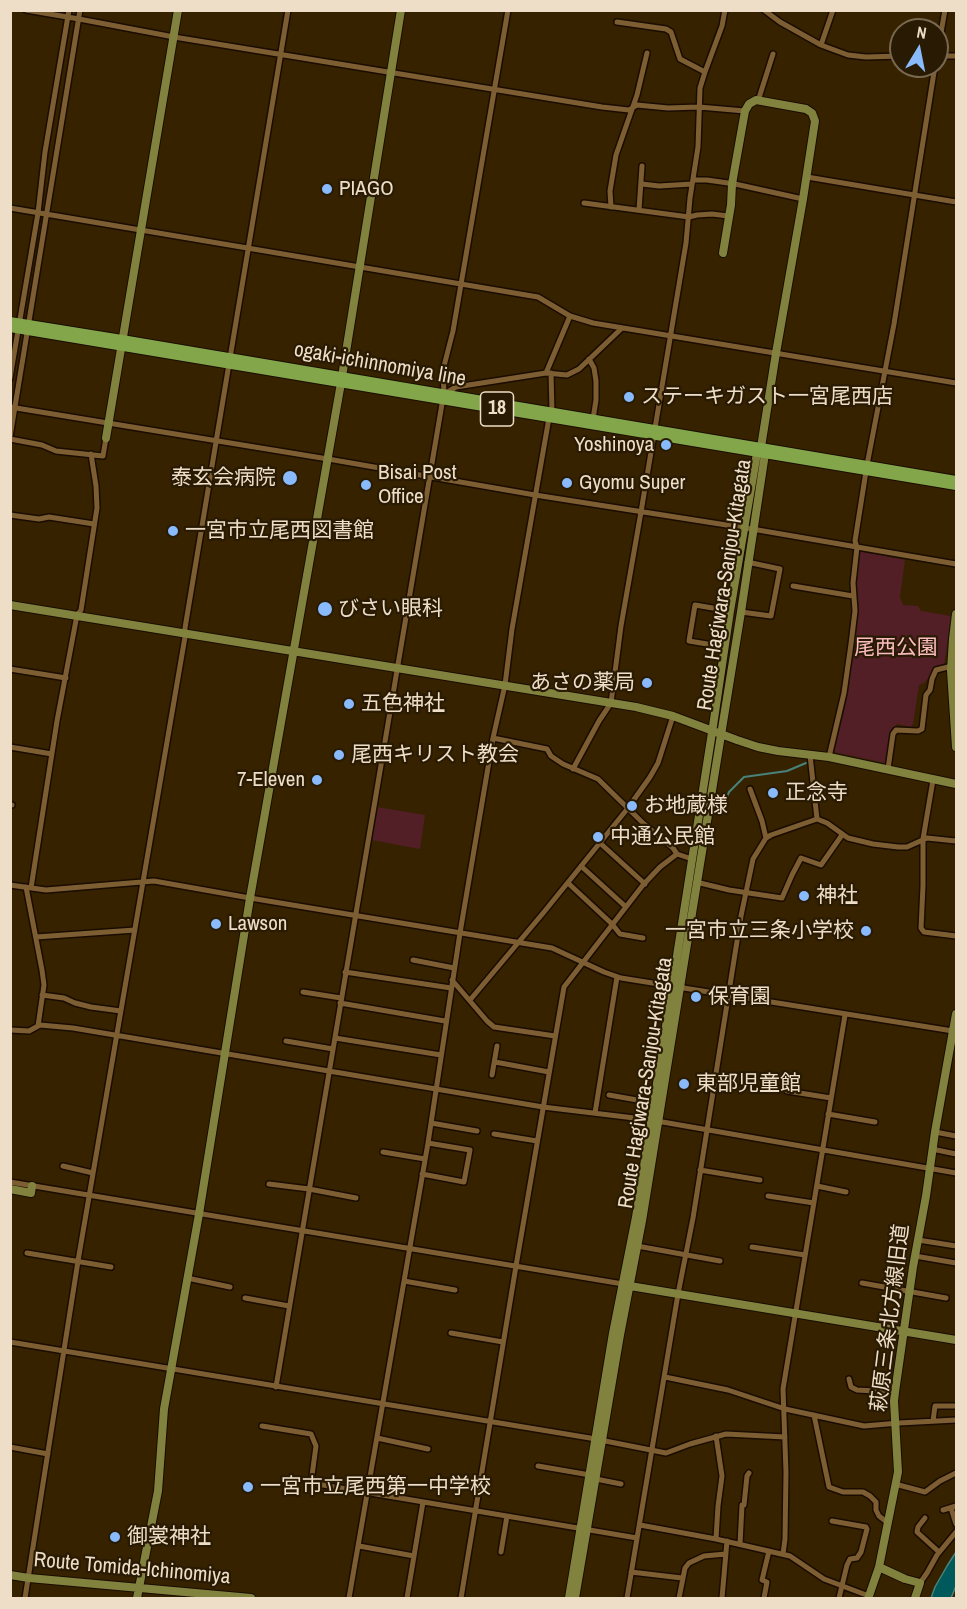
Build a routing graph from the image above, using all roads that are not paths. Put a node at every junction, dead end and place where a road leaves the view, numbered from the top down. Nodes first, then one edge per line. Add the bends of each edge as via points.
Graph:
1 (26, 10) edge
2 (81, 10) edge
3 (178, 10) edge
4 (288, 10) edge
5 (400, 10) edge
6 (508, 10) edge
7 (725, 10) edge
8 (764, 10) edge
9 (833, 10) edge
10 (69, 14) edge
11 (79, 19) junction
12 (617, 22) dead end
13 (174, 37) junction
14 (821, 45) junction
15 (647, 53) dead end
16 (280, 54) junction
17 (773, 54) dead end
18 (889, 56) edge
19 (390, 72) junction
20 (705, 72) junction
21 (933, 78) edge
22 (495, 89) junction
23 (758, 101) junction
24 (699, 107) junction
25 (632, 108) junction
26 (745, 111) junction
27 (642, 166) dead end
28 (807, 177) junction
29 (692, 182) junction
30 (642, 184) junction
31 (732, 184) junction
32 (915, 195) junction
33 (803, 199) junction
34 (957, 202) edge
35 (584, 203) dead end
36 (611, 207) junction
37 (10, 208) edge
38 (639, 210) junction
39 (38, 213) junction
40 (47, 214) junction
41 (728, 216) junction
42 (689, 217) junction
43 (141, 231) junction
44 (249, 248) junction
45 (723, 253) dead end
46 (359, 267) junction
47 (461, 283) junction
48 (570, 316) junction
49 (14, 325) edge
50 (28, 328) junction
51 (622, 328) junction
52 (670, 336) junction
53 (121, 342) junction
54 (776, 353) junction
55 (589, 359) junction
56 (229, 361) junction
57 (885, 371) junction
58 (548, 373) junction
59 (10, 378) edge
60 (341, 380) junction
61 (957, 383) edge
62 (443, 397) junction
63 (13, 407) edge
64 (550, 415) junction
65 (593, 419) junction
66 (108, 422) junction
67 (655, 432) junction
68 (10, 438) edge
69 (106, 438) joint
70 (216, 441) junction
71 (761, 451) junction
72 (91, 454) junction
73 (328, 459) junction
74 (867, 468) junction
75 (431, 477) junction
76 (957, 480) edge
77 (957, 486) edge
78 (535, 495) junction
79 (642, 512) junction
80 (10, 514) edge
81 (94, 524) junction
82 (748, 528) junction
83 (857, 547) junction
84 (747, 562) junction
85 (957, 564) edge
86 (793, 586) dead end
87 (854, 596) junction
88 (10, 605) edge
89 (730, 611) junction
90 (741, 612) junction
91 (957, 614) edge
92 (77, 615) junction
93 (184, 633) junction
94 (955, 634) edge
95 (724, 647) junction
96 (292, 651) junction
97 (952, 666) junction
98 (398, 668) junction
99 (10, 669) edge
100 (66, 678) junction
101 (505, 685) junction
102 (611, 703) junction
103 (673, 716) junction
104 (717, 732) junction
105 (493, 738) junction
106 (956, 741) edge
107 (10, 747) edge
108 (957, 747) edge
109 (52, 754) junction
110 (810, 755) junction
111 (829, 757) junction
112 (573, 769) junction
113 (888, 769) junction
114 (933, 780) junction
115 (957, 784) edge
116 (750, 789) dead end
117 (628, 808) junction
118 (817, 819) junction
119 (842, 834) junction
120 (766, 838) junction
121 (923, 839) junction
122 (957, 841) edge
123 (600, 843) junction
124 (677, 854) junction
125 (692, 859) junction
126 (581, 866) junction
127 (142, 881) junction
128 (568, 882) junction
129 (696, 882) junction
130 (645, 884) junction
131 (10, 885) edge
132 (28, 888) junction
133 (745, 893) junction
134 (250, 898) junction
135 (626, 907) junction
136 (355, 916) junction
137 (612, 924) junction
138 (135, 930) junction
139 (460, 933) junction
140 (957, 936) edge
141 (36, 937) junction
142 (644, 938) dead end
143 (519, 943) junction
144 (413, 960) dead end
145 (583, 963) junction
146 (454, 968) junction
147 (345, 972) junction
148 (617, 976) junction
149 (452, 980) junction
150 (676, 987) junction
151 (451, 988) junction
152 (303, 992) dead end
153 (42, 995) junction
154 (728, 996) junction
155 (470, 1000) junction
156 (341, 1001) junction
157 (121, 1011) junction
158 (957, 1014) edge
159 (845, 1015) junction
160 (445, 1021) junction
161 (38, 1026) junction
162 (10, 1030) edge
163 (955, 1032) edge
164 (117, 1036) junction
165 (555, 1036) junction
166 (335, 1038) junction
167 (286, 1041) dead end
168 (497, 1046) dead end
169 (333, 1049) junction
170 (224, 1054) junction
171 (441, 1055) junction
172 (495, 1062) junction
173 (329, 1071) junction
174 (549, 1072) junction
175 (492, 1075) dead end
176 (436, 1089) junction
177 (787, 1091) dead end
178 (609, 1095) dead end
179 (831, 1098) junction
180 (654, 1103) junction
181 (543, 1107) junction
182 (595, 1113) junction
183 (828, 1114) junction
184 (654, 1120) junction
185 (875, 1122) dead end
186 (431, 1124) junction
187 (707, 1129) junction
188 (477, 1131) dead end
189 (935, 1132) junction
190 (494, 1134) dead end
191 (957, 1136) edge
192 (537, 1141) junction
193 (428, 1143) junction
194 (932, 1149) junction
195 (823, 1150) junction
196 (383, 1152) dead end
197 (957, 1154) edge
198 (425, 1159) junction
199 (63, 1166) dead end
200 (930, 1169) junction
201 (700, 1170) junction
202 (93, 1173) junction
203 (957, 1173) edge
204 (423, 1174) junction
205 (760, 1180) dead end
206 (10, 1182) edge
207 (269, 1184) dead end
208 (32, 1186) junction
209 (817, 1186) junction
210 (10, 1189) edge
211 (309, 1189) junction
212 (846, 1192) dead end
213 (90, 1196) junction
214 (768, 1196) dead end
215 (356, 1198) dead end
216 (814, 1203) junction
217 (199, 1214) junction
218 (302, 1230) junction
219 (918, 1240) junction
220 (637, 1246) junction
221 (957, 1246) edge
222 (752, 1247) dead end
223 (410, 1248) junction
224 (27, 1253) dead end
225 (686, 1255) junction
226 (805, 1256) junction
227 (915, 1256) junction
228 (720, 1261) dead end
229 (78, 1262) junction
230 (957, 1263) edge
231 (516, 1266) junction
232 (111, 1267) dead end
233 (187, 1278) junction
234 (404, 1281) junction
235 (862, 1283) dead end
236 (626, 1285) junction
237 (230, 1287) dead end
238 (455, 1290) dead end
239 (910, 1292) junction
240 (678, 1294) junction
241 (245, 1298) dead end
242 (946, 1298) dead end
243 (289, 1306) junction
244 (795, 1313) junction
245 (905, 1331) junction
246 (451, 1333) dead end
247 (957, 1340) edge
248 (503, 1342) junction
249 (11, 1344) edge
250 (65, 1352) junction
251 (171, 1369) junction
252 (665, 1377) junction
253 (849, 1379) dead end
254 (276, 1387) junction
255 (896, 1392) junction
256 (383, 1404) junction
257 (957, 1406) edge
258 (785, 1409) junction
259 (814, 1416) junction
260 (957, 1420) edge
261 (933, 1421) junction
262 (490, 1422) junction
263 (895, 1424) junction
264 (262, 1426) dead end
265 (716, 1436) junction
266 (785, 1437) junction
267 (377, 1438) junction
268 (599, 1440) junction
269 (10, 1447) edge
270 (428, 1449) dead end
271 (653, 1450) junction
272 (48, 1454) junction
273 (538, 1466) dead end
274 (749, 1473) dead end
275 (957, 1473) edge
276 (593, 1477) junction
277 (621, 1484) dead end
278 (895, 1484) junction
279 (368, 1492) junction
280 (423, 1502) junction
281 (954, 1507) edge
282 (943, 1510) dead end
283 (476, 1511) junction
284 (507, 1516) junction
285 (925, 1518) dead end
286 (832, 1521) dead end
287 (888, 1523) junction
288 (957, 1524) edge
289 (640, 1526) junction
290 (584, 1529) junction
291 (957, 1532) edge
292 (637, 1538) junction
293 (716, 1539) junction
294 (727, 1541) junction
295 (740, 1544) junction
296 (359, 1546) junction
297 (769, 1551) junction
298 (501, 1552) dead end
299 (939, 1552) junction
300 (726, 1554) junction
301 (783, 1554) junction
302 (414, 1556) junction
303 (879, 1567) junction
304 (631, 1572) junction
305 (10, 1575) edge
306 (29, 1578) junction
307 (682, 1578) junction
308 (920, 1583) junction
309 (843, 1586) junction
310 (139, 1587) junction
311 (870, 1597) edge
312 (246, 1598) edge
313 (25, 1599) edge
314 (137, 1599) edge
315 (349, 1599) edge
316 (407, 1599) edge
317 (461, 1599) edge
318 (569, 1599) edge
319 (575, 1599) edge
320 (627, 1599) edge
321 (679, 1599) edge
322 (722, 1599) edge
323 (764, 1599) edge
324 (839, 1599) edge
325 (915, 1599) edge

1 - 10 street
2 - 11 street
3 - 13 street
4 - 16 street
5 - 19 street
6 - 22 street
7 - 20 street
8 - 14 street
9 - 14 street
10 - 11 street
10 - 39 street
11 - 13 street
11 - 40 street
12 - 20 street via 666,28 680,58
13 - 16 street
13 - 43 street
14 - 18 street via 848,56
15 - 25 street
16 - 19 street
16 - 44 street
17 - 23 street
19 - 22 street
19 - 46 street
20 - 24 street
21 - 32 street
22 - 25 street via 602,107
22 - 47 street
23 - 26 street via 749,104
23 - 28 street, Route Hagiwara-Sanjou-Kitagata via 812,113 815,121
24 - 25 street
24 - 26 street
24 - 29 street
25 - 36 street via 612,175
26 - 31 street
27 - 30 street
28 - 32 street
28 - 33 street, Route Hagiwara-Sanjou-Kitagata
29 - 30 street
29 - 31 street
29 - 42 street
30 - 38 street
31 - 33 street
31 - 41 street
32 - 34 street
32 - 57 street
33 - 54 street, Route Hagiwara-Sanjou-Kitagata
35 - 36 street
36 - 38 street
37 - 39 street
38 - 42 street
39 - 40 street
39 - 49 street
40 - 43 street
40 - 50 street
41 - 42 street
41 - 45 street
42 - 52 street
43 - 44 street
43 - 53 street
44 - 46 street
44 - 56 street
46 - 47 street
46 - 60 street
47 - 48 street via 538,297
47 - 62 street via 443,370
48 - 51 street
48 - 58 street
49 - 50 main road, ogaki-ichinnomiya line / 18
49 - 59 street
50 - 53 main road, ogaki-ichinnomiya line / 18
50 - 63 street
51 - 52 street
51 - 55 street
52 - 54 street
52 - 67 street
53 - 56 main road, ogaki-ichinnomiya line / 18
53 - 66 street
54 - 57 street
54 - 71 street, Route Hagiwara-Sanjou-Kitagata
55 - 58 street via 567,375
55 - 65 street via 596,381
56 - 60 main road, ogaki-ichinnomiya line / 18
56 - 70 street
57 - 61 street
57 - 74 street
58 - 62 street via 456,387
58 - 64 street
60 - 62 main road, ogaki-ichinnomiya line / 18
60 - 73 street
62 - 64 main road, ogaki-ichinnomiya line / 18
62 - 75 street
63 - 66 street
63 - 68 street
64 - 65 main road, ogaki-ichinnomiya line / 18
64 - 67 main road, ogaki-ichinnomiya line / 18
64 - 78 street
65 - 67 main road, ogaki-ichinnomiya line / 18
66 - 69 street
66 - 70 street
67 - 71 main road, ogaki-ichinnomiya line / 18
67 - 79 street
68 - 72 street via 56,452
69 - 72 street via 103,456
70 - 73 street
70 - 93 street
71 - 74 main road, ogaki-ichinnomiya line / 18
71 - 82 street, Route Hagiwara-Sanjou-Kitagata
72 - 81 street via 97,498
73 - 75 street
73 - 96 street
74 - 76 main road, ogaki-ichinnomiya line / 18
74 - 77 main road, ogaki-ichinnomiya line / 18
74 - 83 street
75 - 78 street
75 - 98 street
78 - 79 street
78 - 101 street
79 - 82 street
79 - 102 street
80 - 81 street
81 - 92 street via 81,610
82 - 83 street
82 - 84 street, Route Hagiwara-Sanjou-Kitagata
82 - 89 street, Route Hagiwara-Sanjou-Kitagata
83 - 85 street
83 - 87 street
84 - 90 street, Route Hagiwara-Sanjou-Kitagata
84 - 90 street via 780,569 771,616
86 - 87 street
87 - 111 street via 844,693
88 - 92 street
89 - 95 street, Route Hagiwara-Sanjou-Kitagata
89 - 95 street via 695,605 689,641
90 - 104 street, Route Hagiwara-Sanjou-Kitagata
91 - 94 street
92 - 93 street
92 - 100 street
93 - 96 street
93 - 127 street
94 - 97 street
95 - 104 street, Route Hagiwara-Sanjou-Kitagata
96 - 98 street
96 - 134 street
97 - 106 street
97 - 113 street via 936,670 926,695 922,729 896,730 893,734
98 - 101 street
98 - 136 street
99 - 100 street
100 - 109 street
101 - 102 street
101 - 105 street
102 - 103 street
102 - 112 street
103 - 104 street
103 - 117 street via 658,763
104 - 110 street via 758,747
104 - 125 street, Route Hagiwara-Sanjou-Kitagata
104 - 129 street, Route Hagiwara-Sanjou-Kitagata
105 - 112 street via 547,749 551,756
105 - 139 street
106 - 108 street
107 - 109 street
109 - 132 street
110 - 111 street
110 - 118 street
111 - 113 street
112 - 117 street via 597,779
113 - 114 street
114 - 115 street
114 - 121 street
116 - 120 street
117 - 123 street
117 - 124 street
118 - 119 street
118 - 120 street
119 - 121 street via 898,847
119 - 133 street via 821,864 801,858 782,898
120 - 133 street via 753,860
121 - 122 street
121 - 140 street via 921,928 924,932
123 - 126 street
123 - 130 street
124 - 125 street
124 - 130 street
125 - 150 street, Route Hagiwara-Sanjou-Kitagata
126 - 128 street
126 - 135 street
127 - 132 street via 46,890
127 - 134 street
127 - 138 street
128 - 137 street
128 - 143 street
129 - 133 street
129 - 150 street, Route Hagiwara-Sanjou-Kitagata
130 - 135 street
131 - 132 street
132 - 141 street
133 - 154 street
134 - 136 street
134 - 170 street
135 - 137 street
136 - 139 street
136 - 147 street
137 - 142 street via 620,934
137 - 145 street
138 - 141 street
138 - 157 street
139 - 143 street
139 - 146 street
141 - 153 street via 44,985
143 - 145 street via 552,948
143 - 155 street
144 - 146 street
145 - 148 street
145 - 165 street via 564,987
146 - 149 street
147 - 151 street
147 - 156 street
148 - 150 street
148 - 182 street
149 - 151 street
149 - 155 street
150 - 154 street
150 - 180 street, Route Hagiwara-Sanjou-Kitagata
150 - 184 street, Route Hagiwara-Sanjou-Kitagata
151 - 160 street
152 - 156 street
153 - 157 street via 91,1008
153 - 161 street
154 - 159 street
154 - 187 street
155 - 165 street via 494,1027
156 - 160 street
156 - 166 street
157 - 164 street
158 - 163 street, 萩原三条北方線旧道
159 - 163 street
159 - 179 street
160 - 171 street
161 - 162 street via 29,1031
161 - 164 street
163 - 189 street, 萩原三条北方線旧道
164 - 170 street
164 - 202 street
165 - 174 street
166 - 169 street
166 - 171 street
167 - 169 street
168 - 172 street
169 - 173 street
170 - 173 street
170 - 217 street
171 - 176 street
172 - 174 street
172 - 175 street
173 - 176 street
173 - 211 street
174 - 181 street
176 - 181 street
176 - 186 street
177 - 179 street
178 - 180 street
179 - 183 street
180 - 184 street, Route Hagiwara-Sanjou-Kitagata
181 - 182 street
181 - 192 street
182 - 184 street
183 - 185 street
183 - 195 street
184 - 187 street
184 - 220 street, Route Hagiwara-Sanjou-Kitagata
184 - 236 street, Route Hagiwara-Sanjou-Kitagata
186 - 188 street
186 - 193 street
187 - 195 street
187 - 201 street
189 - 191 street
189 - 194 street, 萩原三条北方線旧道
190 - 192 street
192 - 231 street
193 - 198 street
193 - 204 street via 470,1150 465,1182
194 - 197 street
194 - 200 street, 萩原三条北方線旧道
195 - 200 street
195 - 209 street
196 - 198 street
198 - 204 street
199 - 202 street
200 - 203 street
200 - 219 street, 萩原三条北方線旧道
201 - 205 street
201 - 225 street
202 - 213 street
204 - 223 street
206 - 208 street
207 - 211 street
208 - 210 street via 31,1193
208 - 213 street
209 - 212 street
209 - 216 street
211 - 215 street
211 - 218 street
213 - 217 street
213 - 229 street
214 - 216 street
216 - 226 street
217 - 218 street
217 - 233 street
218 - 223 street
218 - 243 street
219 - 221 street
219 - 227 street, 萩原三条北方線旧道
220 - 225 street
220 - 236 street, Route Hagiwara-Sanjou-Kitagata
222 - 226 street
223 - 231 street
223 - 234 street
224 - 229 street
225 - 228 street
225 - 240 street
226 - 244 street
227 - 230 street
227 - 239 street, 萩原三条北方線旧道
229 - 232 street
229 - 250 street
231 - 236 street
231 - 248 street
233 - 237 street
233 - 251 street
234 - 238 street
234 - 256 street
235 - 239 street
236 - 240 street
236 - 268 street, Route Hagiwara-Sanjou-Kitagata
239 - 242 street
239 - 245 street, 萩原三条北方線旧道
240 - 244 street
240 - 252 street
241 - 243 street
243 - 254 street
244 - 245 street
244 - 258 street via 783,1389
245 - 247 street
245 - 255 street, 萩原三条北方線旧道
246 - 248 street
248 - 262 street
249 - 250 street
250 - 251 street
250 - 272 street
251 - 254 street
251 - 310 street via 158,1491
252 - 258 street via 728,1390
252 - 271 street
253 - 255 street via 851,1387 857,1390
254 - 256 street
255 - 263 street, 萩原三条北方線旧道
256 - 262 street
256 - 267 street
257 - 261 street via 935,1406
258 - 259 street
258 - 266 street
259 - 263 street via 864,1426
259 - 287 street via 829,1487 870,1496 876,1502 879,1516
260 - 261 street
261 - 263 street
262 - 268 street
262 - 283 street
263 - 278 street, 萩原三条北方線旧道
264 - 279 street via 311,1434 316,1446 310,1483
265 - 266 street
265 - 271 street via 666,1453
265 - 293 street via 722,1476
266 - 301 street
267 - 270 street
267 - 279 street
268 - 271 street
268 - 276 street, Route Hagiwara-Sanjou-Kitagata
269 - 272 street
271 - 289 street
272 - 306 street
273 - 276 street
274 - 295 street
275 - 278 street via 926,1492
276 - 277 street
276 - 290 street, Route Hagiwara-Sanjou-Kitagata
278 - 287 street, 萩原三条北方線旧道
279 - 280 street
279 - 296 street
280 - 283 street
280 - 302 street
281 - 282 street
281 - 288 street
283 - 284 street
283 - 317 street
284 - 290 street
284 - 298 street
285 - 299 street via 917,1532
286 - 309 street via 867,1529 861,1552 847,1565
287 - 303 street, 萩原三条北方線旧道
289 - 292 street
289 - 293 street
290 - 292 street
290 - 318 street, Route Hagiwara-Sanjou-Kitagata
290 - 319 street, Route Hagiwara-Sanjou-Kitagata
291 - 299 street
292 - 304 street
293 - 294 street
294 - 295 street
294 - 300 street
295 - 297 street
296 - 302 street
296 - 315 street
297 - 301 street
297 - 323 street via 762,1580 767,1581
299 - 308 street
300 - 307 street via 697,1558 685,1568
300 - 322 street
301 - 309 street
302 - 316 street
303 - 308 street
303 - 311 street, 萩原三条北方線旧道
304 - 307 street
304 - 320 street
305 - 306 street, Route Tomida-Ichinomiya
306 - 310 street, Route Tomida-Ichinomiya
306 - 313 street
307 - 321 street
308 - 325 street
309 - 311 street
309 - 324 street
310 - 312 street, Route Tomida-Ichinomiya
310 - 314 street

